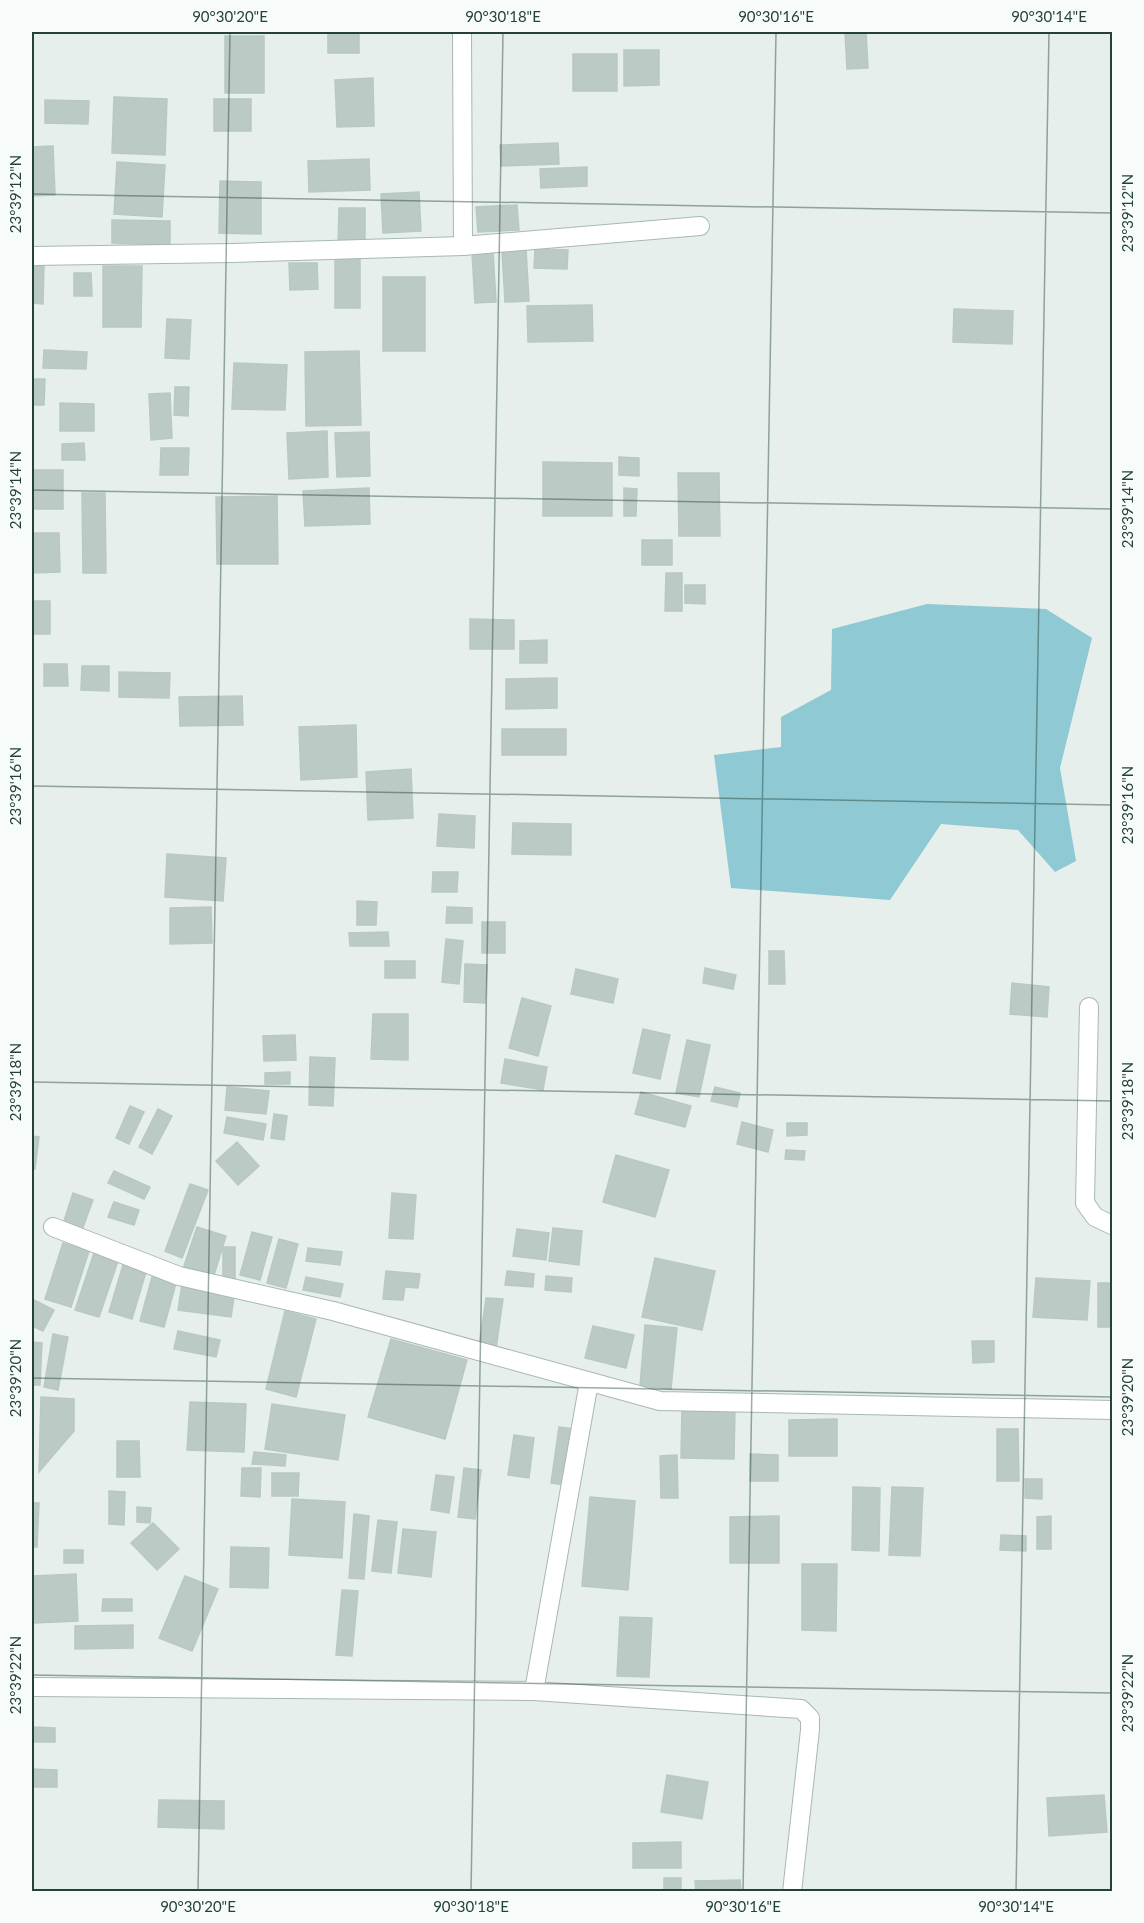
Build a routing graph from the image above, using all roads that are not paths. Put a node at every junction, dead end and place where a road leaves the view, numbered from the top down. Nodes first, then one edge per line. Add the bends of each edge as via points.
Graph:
1 (462, 32) edge
2 (700, 226) dead end
3 (463, 246) junction
4 (32, 256) edge
5 (1089, 1007) dead end
6 (1113, 1225) edge
7 (53, 1227) dead end
8 (589, 1382) junction
9 (1113, 1410) edge
10 (32, 1687) edge
11 (534, 1691) junction
12 (792, 1892) edge

1 - 3 street
2 - 3 street
3 - 4 street
5 - 6 street via 1085,1203 1095,1217
7 - 8 street via 179,1276 323,1309
8 - 9 street via 660,1401
8 - 11 street
10 - 11 street
11 - 12 street via 801,1709 810,1718 810,1730

